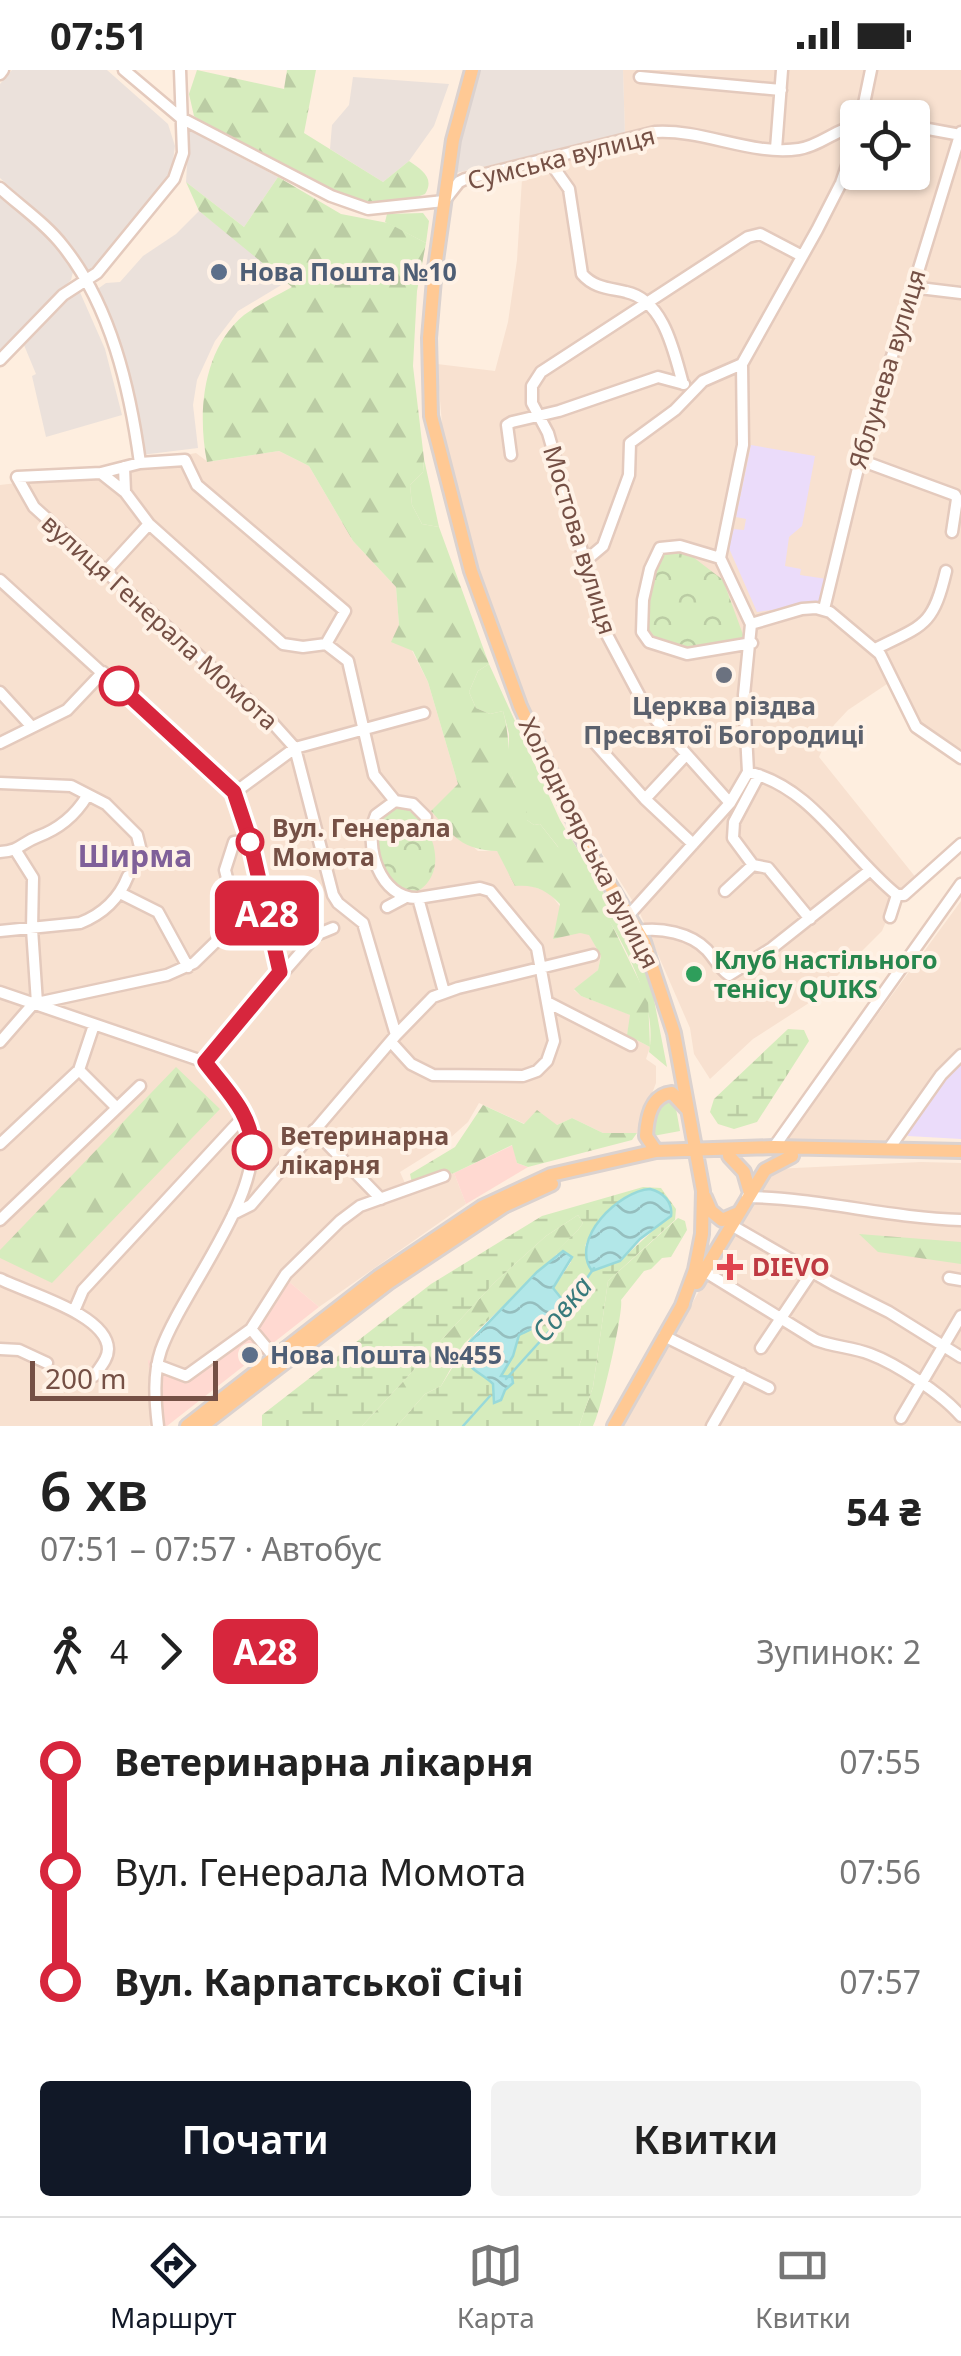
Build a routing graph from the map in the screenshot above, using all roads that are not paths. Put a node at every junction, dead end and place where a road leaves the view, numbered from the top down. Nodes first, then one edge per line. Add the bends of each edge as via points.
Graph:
1 (124, 70) edge
2 (180, 70) edge
3 (472, 70) edge
4 (782, 70) edge
5 (871, 70) edge
6 (640, 77) dead end
7 (781, 90) junction
8 (865, 100) edge
9 (182, 118) junction
10 (930, 129) edge
11 (840, 132) edge
12 (961, 134) edge
13 (776, 150) junction
14 (547, 158) junction
15 (840, 185) edge
16 (0, 188) edge
17 (444, 201) junction
18 (802, 256) junction
19 (85, 282) junction
20 (911, 287) junction
21 (961, 292) edge
22 (648, 302) junction
23 (0, 360) edge
24 (742, 364) junction
25 (688, 387) junction
26 (539, 416) junction
27 (511, 455) dead end
28 (860, 460) junction
29 (140, 464) junction
30 (124, 467) junction
31 (100, 474) junction
32 (125, 492) junction
33 (149, 524) junction
34 (952, 532) dead end
35 (720, 558) junction
36 (584, 562) junction
37 (946, 570) dead end
38 (106, 571) junction
39 (0, 580) edge
40 (824, 609) junction
41 (752, 624) junction
42 (752, 643) junction
43 (326, 644) junction
44 (875, 649) junction
45 (103, 672) junction
46 (0, 692) edge
47 (424, 713) dead end
48 (32, 726) junction
49 (364, 728) junction
50 (594, 742) dead end
51 (0, 743) edge
52 (295, 748) junction
53 (685, 756) junction
54 (961, 758) edge
55 (754, 774) junction
56 (0, 783) edge
57 (234, 792) junction
58 (87, 796) junction
59 (645, 799) junction
60 (395, 801) junction
61 (730, 804) junction
62 (426, 817) dead end
63 (250, 840) junction
64 (693, 844) junction
65 (961, 844) edge
66 (140, 847) dead end
67 (16, 851) junction
68 (0, 852) edge
69 (753, 865) junction
70 (868, 872) junction
71 (128, 876) dead end
72 (961, 884) edge
73 (724, 891) dead end
74 (120, 894) junction
75 (897, 896) junction
76 (404, 898) junction
77 (418, 898) junction
78 (387, 907) dead end
79 (628, 916) junction
80 (890, 917) dead end
81 (810, 919) junction
82 (32, 928) junction
83 (334, 928) dead end
84 (638, 930) junction
85 (0, 931) edge
86 (594, 955) dead end
87 (188, 967) junction
88 (542, 968) junction
89 (280, 972) junction
90 (0, 992) edge
91 (444, 992) junction
92 (548, 1002) junction
93 (36, 1003) junction
94 (94, 1025) junction
95 (393, 1039) junction
96 (0, 1042) edge
97 (631, 1045) dead end
98 (961, 1055) edge
99 (205, 1062) junction
100 (79, 1070) junction
101 (140, 1086) dead end
102 (116, 1106) junction
103 (690, 1114) junction
104 (245, 1115) junction
105 (314, 1130) junction
106 (0, 1144) edge
107 (774, 1147) junction
108 (888, 1150) junction
109 (656, 1151) junction
110 (961, 1151) edge
111 (698, 1153) junction
112 (729, 1156) junction
113 (792, 1156) junction
114 (961, 1160) edge
115 (444, 1176) dead end
116 (703, 1192) junction
117 (748, 1195) junction
118 (382, 1199) junction
119 (232, 1214) junction
120 (735, 1219) junction
121 (0, 1220) edge
122 (961, 1220) edge
123 (704, 1271) junction
124 (812, 1272) junction
125 (0, 1279) edge
126 (681, 1308) junction
127 (74, 1311) junction
128 (961, 1316) edge
129 (780, 1318) junction
130 (251, 1329) junction
131 (664, 1336) junction
132 (943, 1346) junction
133 (0, 1348) edge
134 (760, 1348) dead end
135 (961, 1357) edge
136 (275, 1358) junction
137 (48, 1364) dead end
138 (157, 1365) junction
139 (742, 1374) junction
140 (94, 1376) dead end
141 (920, 1385) junction
142 (768, 1388) dead end
143 (961, 1416) edge
144 (901, 1418) dead end
145 (158, 1426) edge
146 (187, 1426) edge
147 (202, 1426) edge
148 (614, 1426) edge
149 (712, 1426) edge

1 - 9 street, Сумська вулиця
2 - 9 street
3 - 17 main road, Холодноярська вулиця
4 - 7 street
5 - 8 street
6 - 7 street
7 - 13 street
9 - 17 street, Сумська вулиця via 349,204 368,209
9 - 19 street via 180,170
10 - 12 street
11 - 13 street, Сумська вулиця via 810,146
12 - 20 street, Яблунева вулиця
13 - 14 street, Сумська вулиця via 672,131
14 - 17 street, Сумська вулиця via 458,182
14 - 22 street via 569,189 582,274 592,284
15 - 18 street
16 - 19 street via 53,235
17 - 79 main road, Холодноярська вулиця via 429,352 431,416 442,468 520,706 581,837
18 - 22 street, Мостова вулиця via 755,234
18 - 24 street
19 - 23 street via 63,295
19 - 29 street via 118,354
20 - 21 street
20 - 28 street, Яблунева вулиця
22 - 25 street
22 - 26 street, Мостова вулиця via 537,375 531,393
24 - 25 street
24 - 35 street via 743,445
25 - 26 street via 658,377
25 - 36 street via 675,410 630,443 622,496 600,552
26 - 27 street via 509,423
26 - 36 street, Мостова вулиця
28 - 34 street via 955,495
28 - 40 street, Яблунева вулиця
29 - 30 street, вулиця Генерала Момота
29 - 43 street, вулиця Генерала Момота via 185,460 197,485 345,612
30 - 31 street, вулиця Генерала Момота
30 - 32 street
31 - 32 street
31 - 38 street, вулиця Генерала Момота via 16,478 34,507
32 - 33 street
33 - 38 street
33 - 43 street via 282,644
35 - 41 street
35 - 42 street via 680,546 660,548 646,584 642,632 649,642 687,654
36 - 53 street, Мостова вулиця via 618,658 647,710
37 - 44 street via 927,622
38 - 52 street, вулиця Генерала Момота
39 - 45 street
40 - 41 street
40 - 44 street
41 - 42 street
42 - 55 street via 744,696
43 - 49 street via 348,661
44 - 54 street via 916,727
45 - 48 street via 67,710
45 - 57 street
46 - 48 street
47 - 49 street
48 - 51 street
49 - 52 street
49 - 60 street via 374,775
50 - 59 street
52 - 57 street
52 - 95 street, вулиця Генерала Момота via 333,895 363,924
53 - 59 street
53 - 61 street, Мостова вулиця
55 - 61 street
55 - 69 street via 731,832
55 - 70 street via 803,798
56 - 58 street via 64,784
57 - 63 street
58 - 66 street via 112,809
58 - 67 street via 54,832
59 - 64 street
60 - 62 street via 413,804
60 - 76 street via 376,815 372,836 381,875
61 - 64 street
63 - 87 street via 234,842 225,870 232,925
63 - 89 street
64 - 79 street
65 - 75 street
67 - 68 street
67 - 82 street via 33,878
69 - 73 street
69 - 81 street via 768,868
70 - 75 street
70 - 81 street
71 - 74 street
72 - 107 street
74 - 82 street via 90,918
74 - 87 street via 158,912
75 - 80 street
76 - 77 street
76 - 78 street
77 - 88 street via 490,891 537,948
77 - 91 street
79 - 84 main road, Холодноярська вулиця
81 - 84 street via 729,975 690,940
82 - 85 street
82 - 93 street
83 - 89 street via 316,934
84 - 103 main road, Холодноярська вулиця via 674,1033
86 - 88 street
87 - 93 street
88 - 91 street
88 - 92 street
89 - 99 street
90 - 93 street
91 - 95 street
92 - 95 street via 551,1052 537,1071 523,1076 433,1075 411,1064
92 - 97 street
93 - 94 street
93 - 96 street
94 - 99 street
94 - 100 street
95 - 105 street
98 - 108 street
99 - 104 street
100 - 102 street
100 - 106 street
101 - 102 street
102 - 121 street
103 - 109 main road via 672,1093 656,1099 646,1136
103 - 111 main road, Холодноярська вулиця
104 - 119 street via 252,1155
104 - 127 street via 84,1290
105 - 118 street
105 - 119 street via 251,1205
107 - 108 main road
107 - 111 main road
108 - 110 main road
109 - 111 main road
109 - 136 main road via 564,1171 509,1192 378,1277
111 - 112 main road
111 - 116 main road, Холодноярська вулиця
111 - 147 main road via 558,1182 504,1206 388,1283
112 - 113 main road
112 - 117 main road via 744,1172
113 - 114 main road
113 - 117 main road via 765,1170
115 - 118 street
116 - 120 main road via 715,1216
116 - 126 main road, Холодноярська вулиця via 695,1270
117 - 120 main road
117 - 122 street
118 - 130 street via 360,1206 310,1248
119 - 138 street
120 - 123 main road
120 - 124 street
123 - 126 main road
123 - 129 street
124 - 129 street
124 - 132 street
125 - 127 street
126 - 131 main road
127 - 140 street via 108,1346
128 - 132 street
129 - 134 street
129 - 141 street via 833,1347 868,1353
130 - 136 street
130 - 138 street via 186,1376
131 - 139 street
131 - 148 main road
132 - 135 street
132 - 141 street
133 - 137 street
136 - 146 main road
138 - 145 street
139 - 142 street
139 - 149 street
141 - 143 street
141 - 144 street

